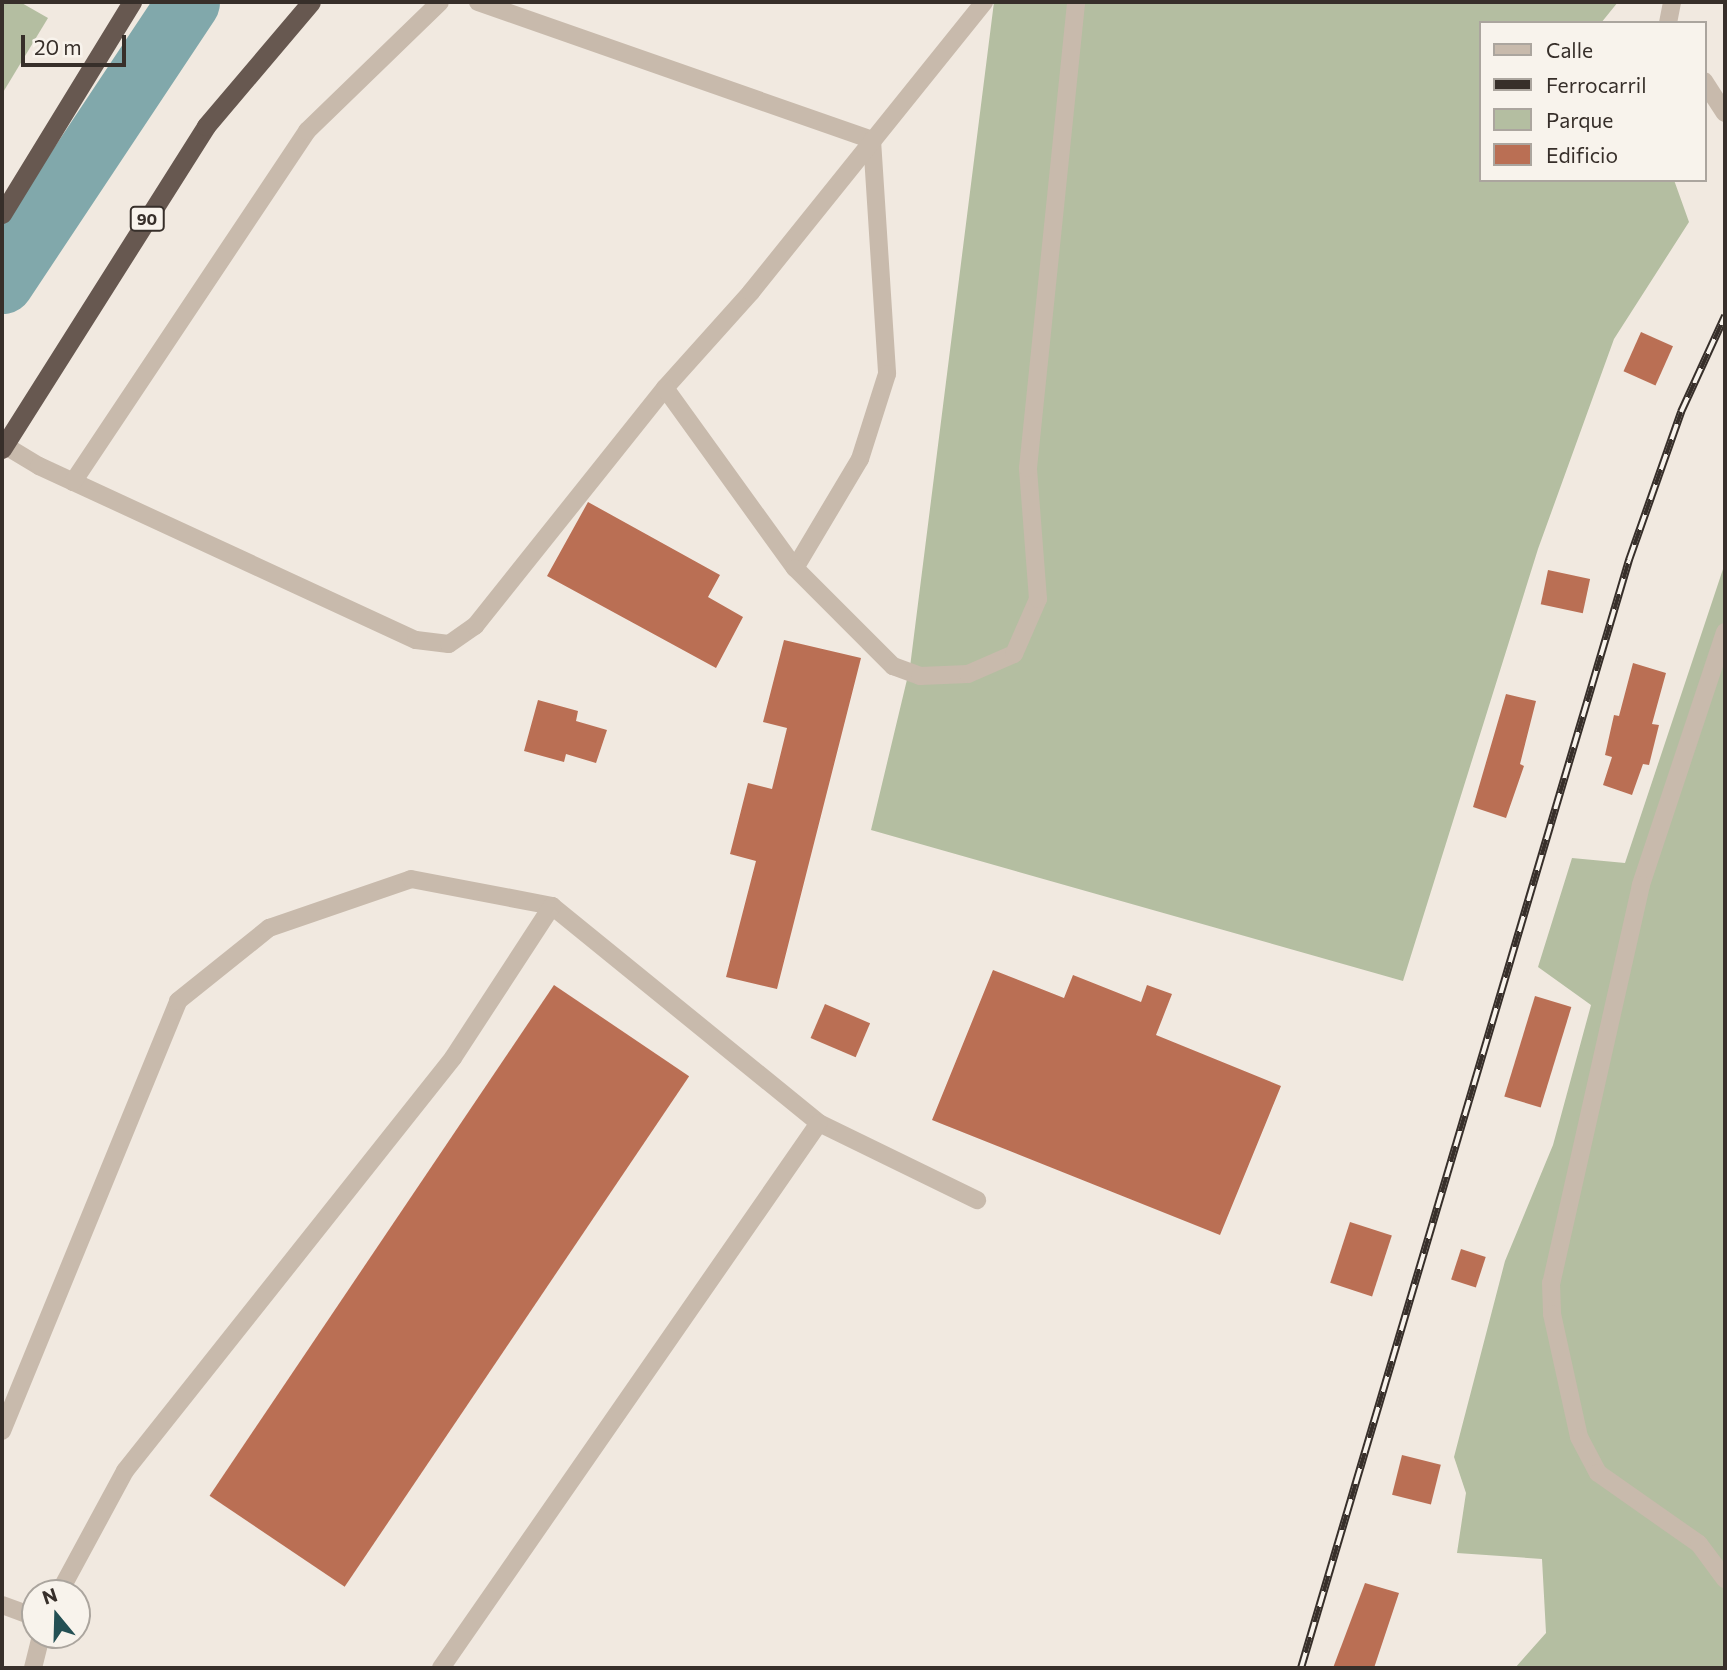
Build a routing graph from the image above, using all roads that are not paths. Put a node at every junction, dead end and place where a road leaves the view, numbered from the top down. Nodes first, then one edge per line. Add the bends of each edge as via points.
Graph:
1 (131, 2) edge
2 (311, 2) edge
3 (440, 2) edge
4 (478, 2) edge
5 (984, 2) edge
6 (1076, 2) edge
7 (1672, 2) edge
8 (1668, 21) edge
9 (1706, 84) edge
10 (1725, 113) edge
11 (873, 140) junction
12 (2, 214) edge
13 (665, 388) junction
14 (3, 447) edge
15 (73, 482) junction
16 (795, 568) junction
17 (1725, 632) edge
18 (552, 906) junction
19 (819, 1123) junction
20 (977, 1200) dead end
21 (2, 1431) edge
22 (67, 1579) edge
23 (1725, 1579) edge
24 (2, 1605) edge
25 (21, 1612) edge
26 (38, 1649) edge
27 (33, 1668) edge
28 (442, 1668) edge

1 - 12 highway
2 - 14 highway, 90 via 206,126
3 - 15 street via 307,131
4 - 11 street
5 - 11 street
6 - 16 street via 1027,468 1038,599 1014,654 968,674 920,676 893,667
7 - 8 street
9 - 10 street
11 - 13 street via 751,292
11 - 16 street via 887,374 860,459
13 - 15 street via 475,625 449,644 416,640
13 - 16 street
14 - 15 street
17 - 23 street via 1641,885 1551,1283 1552,1314 1579,1437 1598,1473 1699,1544
18 - 19 street
18 - 21 street via 411,879 269,928 178,1002
18 - 22 street via 453,1058 125,1471
19 - 20 street
19 - 28 street
24 - 25 street
26 - 27 street

